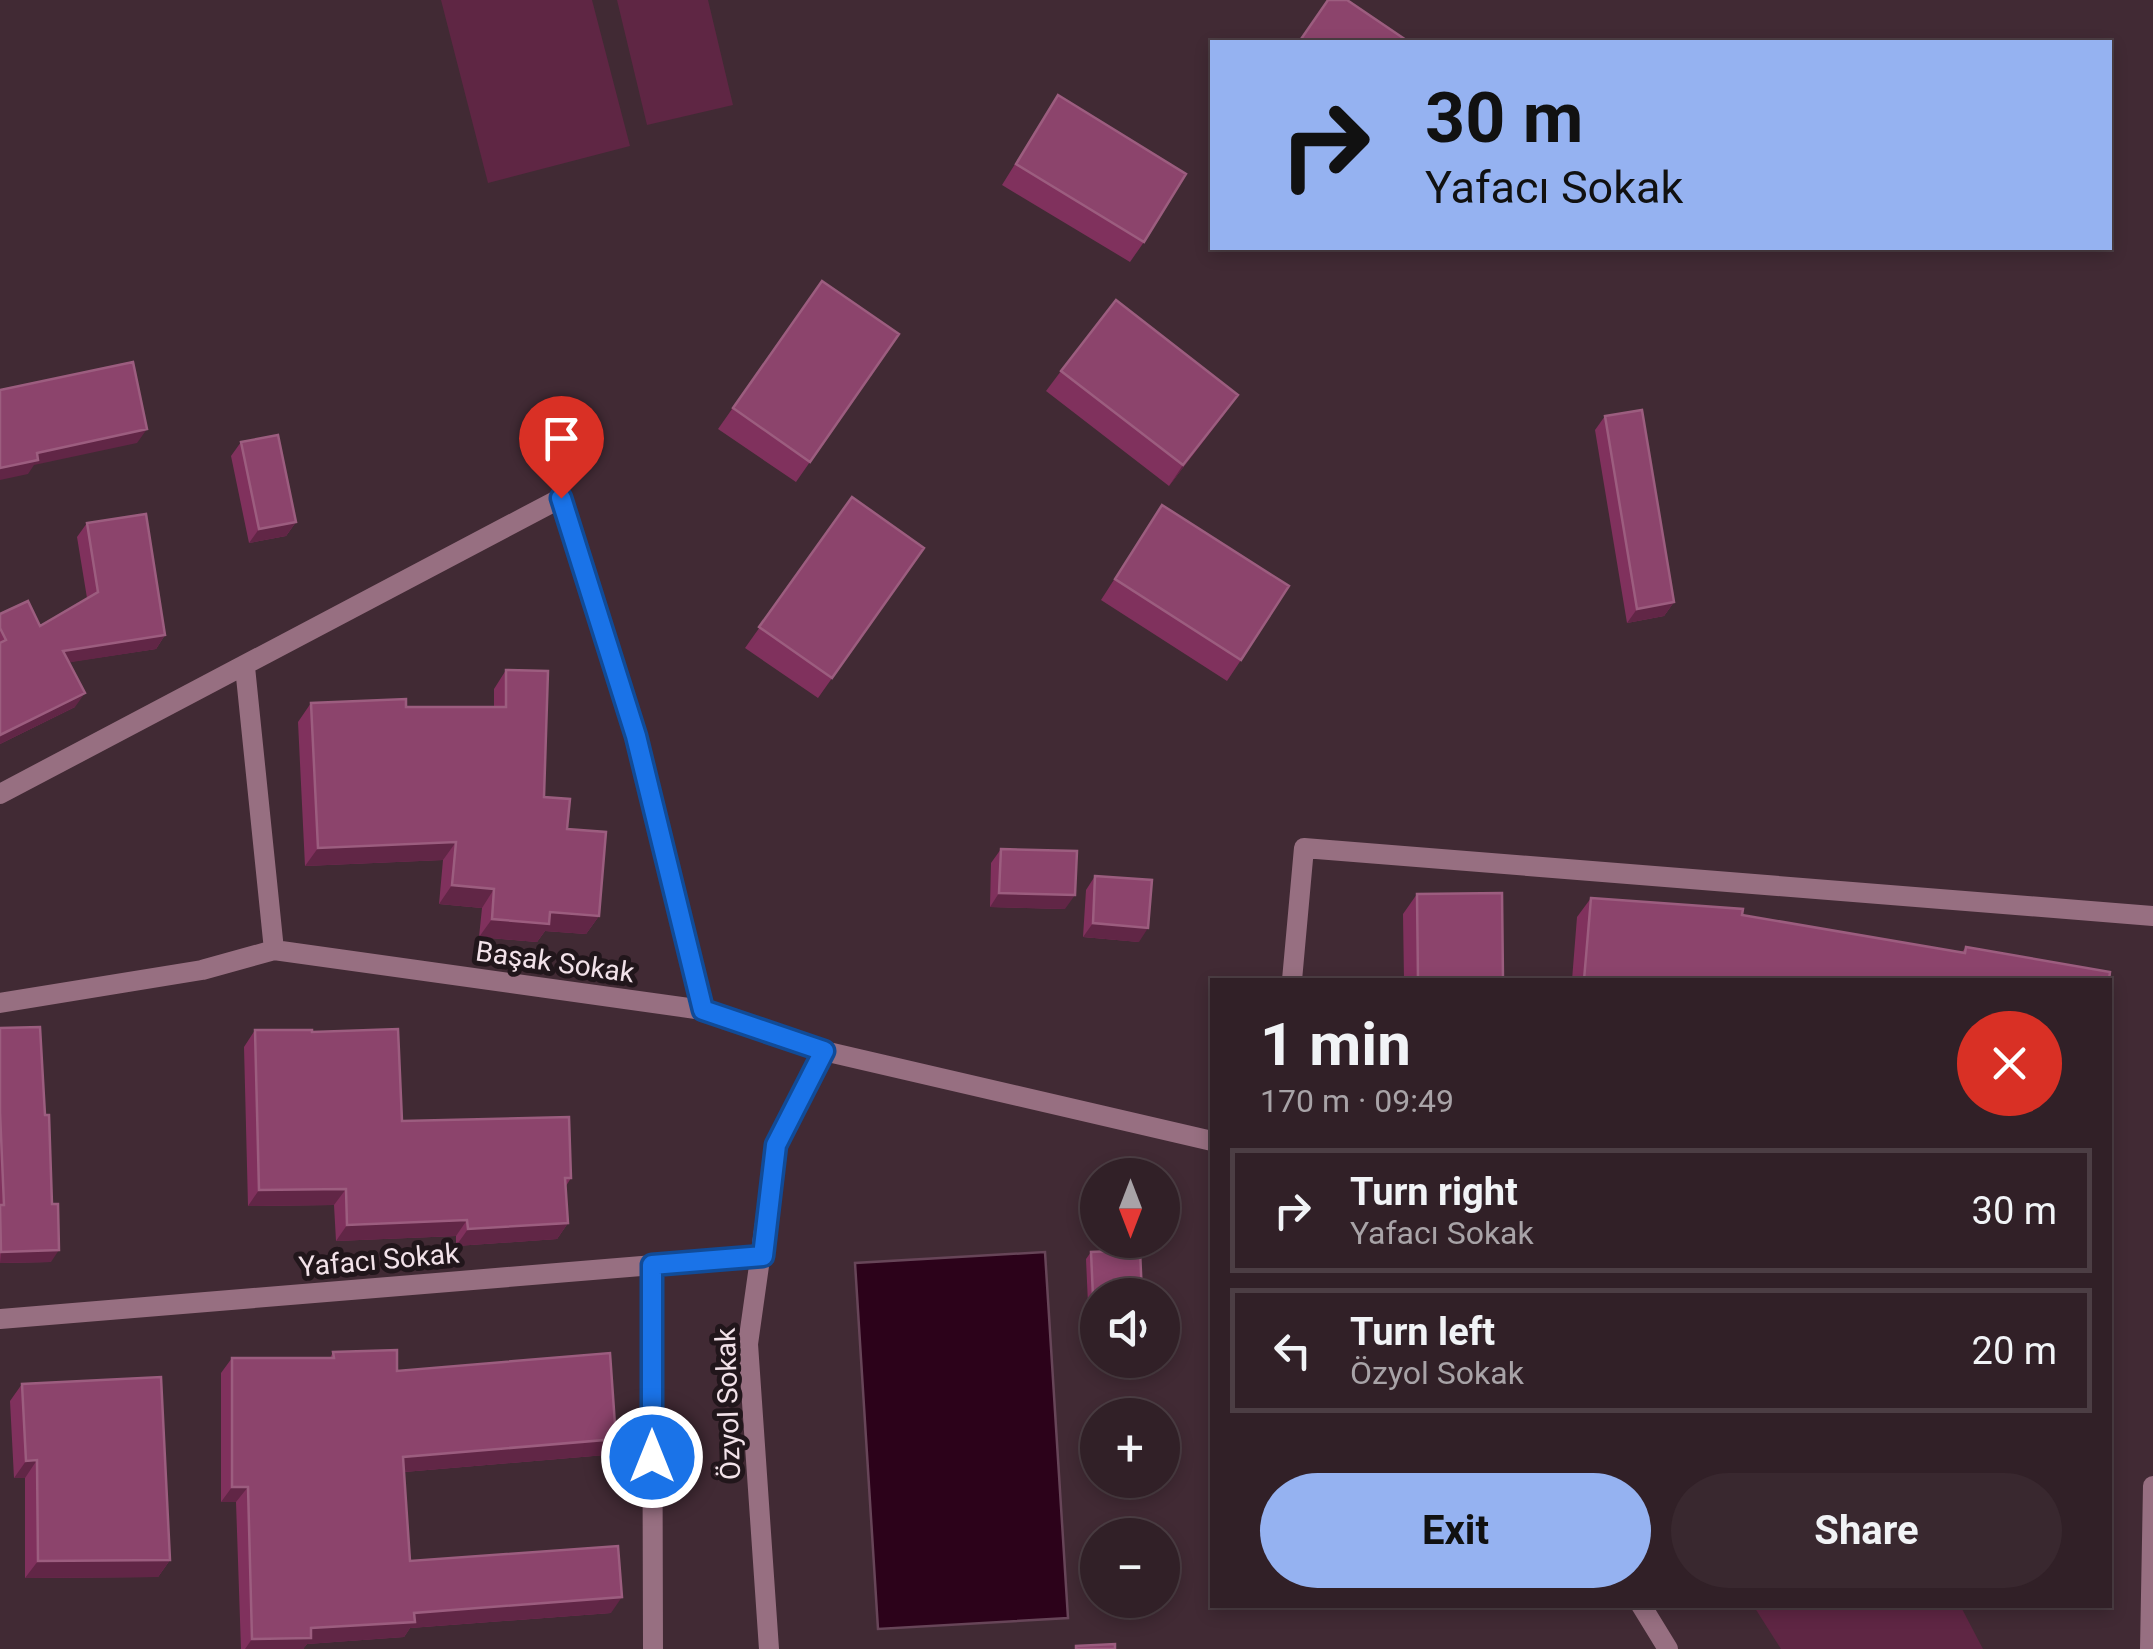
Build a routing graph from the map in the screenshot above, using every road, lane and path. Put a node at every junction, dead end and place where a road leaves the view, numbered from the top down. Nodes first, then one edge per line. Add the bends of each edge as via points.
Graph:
1 (245, 667) junction
2 (0, 794) edge
3 (2153, 916) edge
4 (274, 950) junction
5 (1292, 978) edge
6 (0, 1003) edge
7 (703, 1010) junction
8 (824, 1051) junction
9 (1210, 1140) edge
10 (763, 1256) junction
11 (652, 1265) junction
12 (0, 1319) edge
13 (2153, 1486) edge
14 (1643, 1608) edge
15 (653, 1649) edge
16 (769, 1649) edge
17 (1668, 1649) edge
18 (2150, 1649) edge

1 - 2 street
1 - 4 street
1 - 7 street via 561,498 636,736
3 - 5 street via 1304,848
4 - 6 street, Başak Sokak via 202,970
4 - 7 street, Başak Sokak
7 - 8 street, Başak Sokak
8 - 9 street, Başak Sokak
8 - 10 street, Özyol Sokak via 776,1145
10 - 11 street, Yafacı Sokak
10 - 16 street, Özyol Sokak via 748,1344
11 - 12 street, Yafacı Sokak
11 - 15 street
13 - 18 street
14 - 17 street

